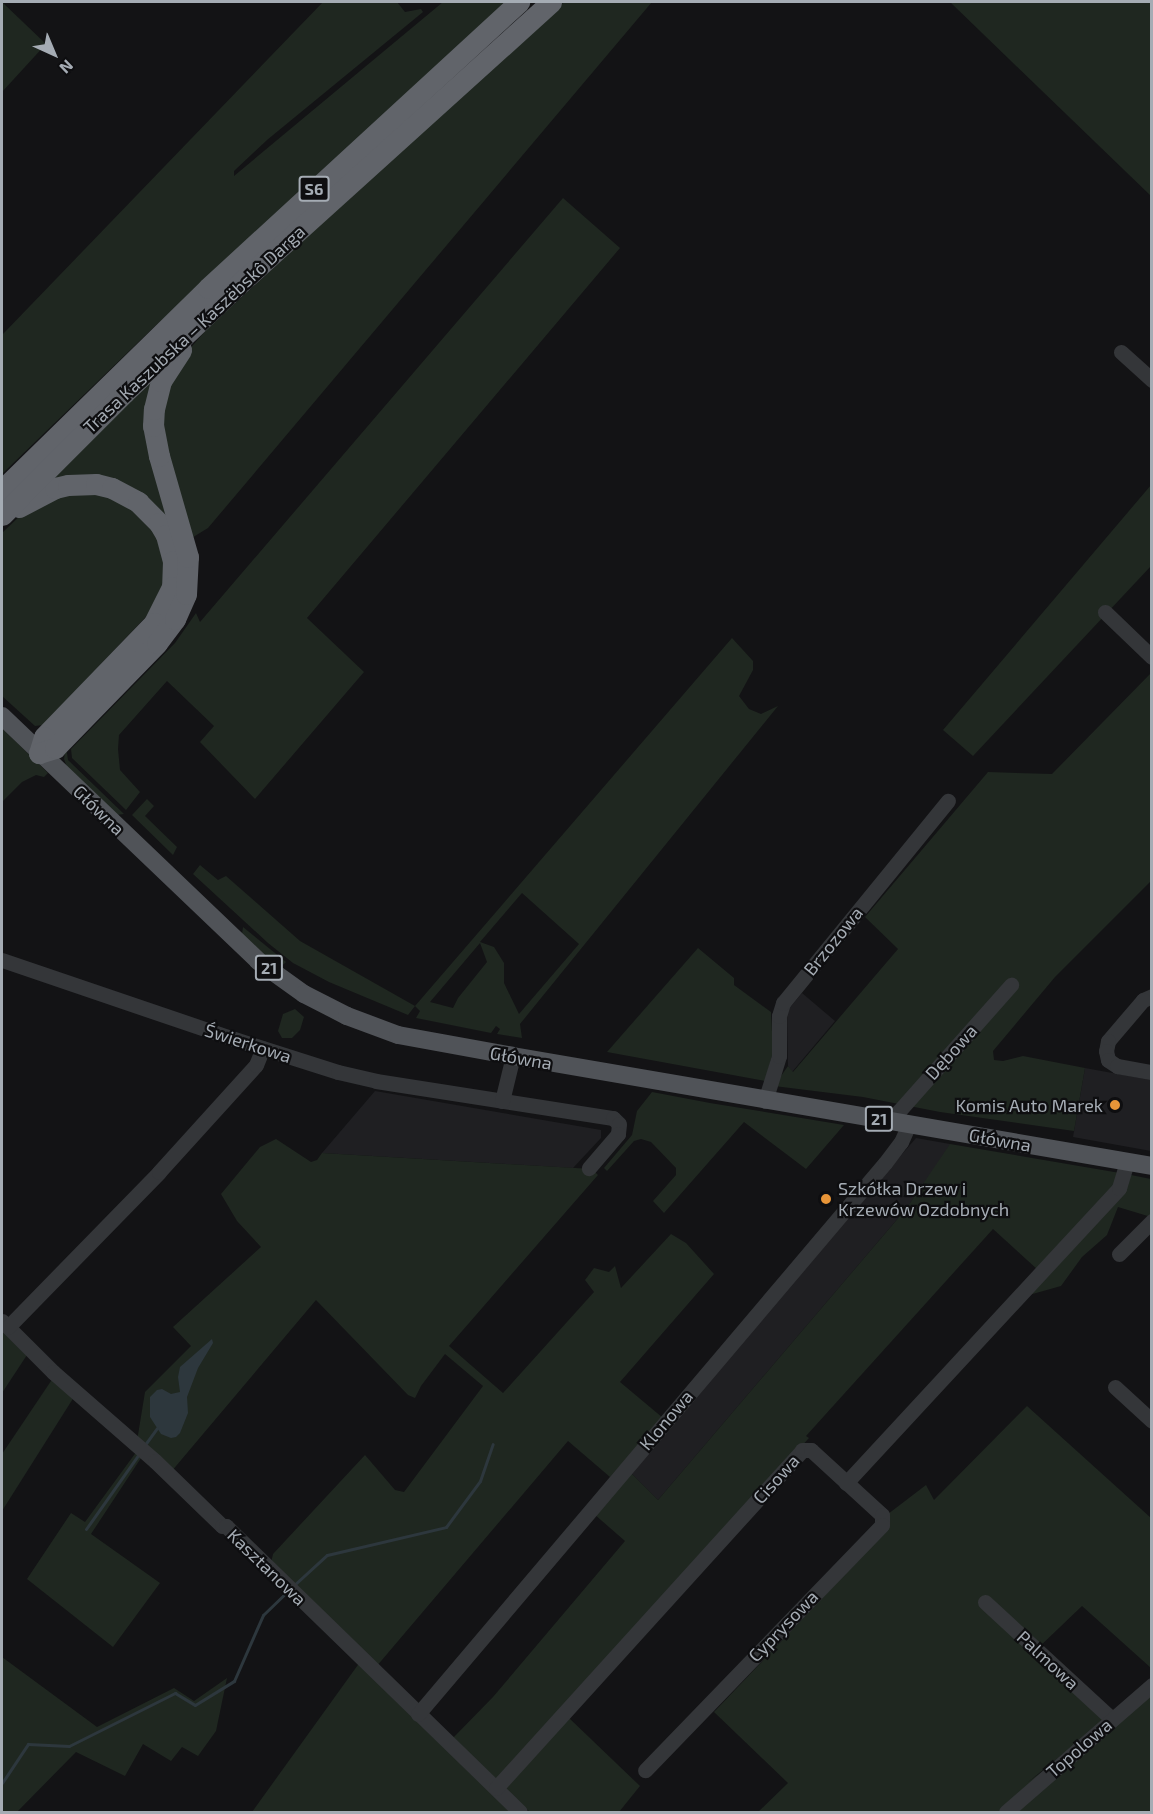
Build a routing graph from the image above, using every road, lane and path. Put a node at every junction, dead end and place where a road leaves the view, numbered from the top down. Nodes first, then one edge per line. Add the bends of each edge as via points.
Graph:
1 (519, 2) edge
2 (551, 2) edge
3 (238, 285) junction
4 (1120, 352) dead end
5 (1152, 380) edge
6 (2, 490) edge
7 (2, 515) edge
8 (1105, 612) dead end
9 (1152, 657) edge
10 (2, 716) edge
11 (39, 753) junction
12 (948, 801) dead end
13 (2, 960) edge
14 (1011, 986) dead end
15 (1152, 996) edge
16 (263, 1048) junction
17 (513, 1056) junction
18 (1152, 1072) edge
19 (501, 1101) junction
20 (765, 1101) junction
21 (902, 1123) junction
22 (1127, 1162) junction
23 (1152, 1166) edge
24 (589, 1168) dead end
25 (1152, 1221) edge
26 (1119, 1254) dead end
27 (5, 1324) edge
28 (1115, 1387) dead end
29 (1152, 1421) edge
30 (846, 1483) junction
31 (985, 1602) dead end
32 (1152, 1685) edge
33 (418, 1714) junction
34 (1112, 1719) junction
35 (645, 1770) dead end
36 (496, 1788) junction
37 (520, 1812) edge
38 (1006, 1812) edge

1 - 6 highway, Trasa Kaszubska – Kaszëbskô Darga / S6 via 208,288
2 - 3 highway, Trasa Kaszubska – Kaszëbskô Darga / S6
3 - 7 highway, Trasa Kaszubska – Kaszëbskô Darga / S6
3 - 11 highway via 168,369 154,409 159,456 188,556 189,580 182,607 157,643 64,739 55,748
4 - 5 street
7 - 11 highway via 55,488 96,484 112,488 138,502 159,523 173,561 172,587 154,623 44,737
8 - 9 street
10 - 11 main road, Główna / 21
11 - 17 main road, Główna / 21 via 225,931 304,994 398,1035
12 - 20 street, Brzozowa via 783,1003 779,1016 779,1056
13 - 16 street, Świerkowa
14 - 21 street, Dębowa via 899,1111
15 - 18 street via 1143,1000 1108,1041 1106,1051 1108,1060 1117,1066
16 - 19 street, Świerkowa via 376,1081
16 - 27 street, Kasztanowa via 256,1065 166,1163
17 - 19 street
17 - 20 main road, Główna / 21
19 - 24 street, Świerkowa via 614,1118 619,1124 618,1134
20 - 21 main road, Główna / 21
21 - 22 main road, Główna / 21
21 - 33 street, Klonowa via 901,1142 885,1163
22 - 23 main road, Główna / 21
22 - 30 street via 1119,1188
25 - 26 street
27 - 33 street, Kasztanowa via 53,1372 226,1526
28 - 29 street
30 - 35 street, Cyprysowa via 882,1515 882,1525
30 - 36 street, Cisowa via 811,1450 802,1450
31 - 34 street, Palmowa
32 - 34 street, Topolowa
33 - 36 street, Kasztanowa
34 - 38 street, Topolowa
36 - 37 street, Kasztanowa

